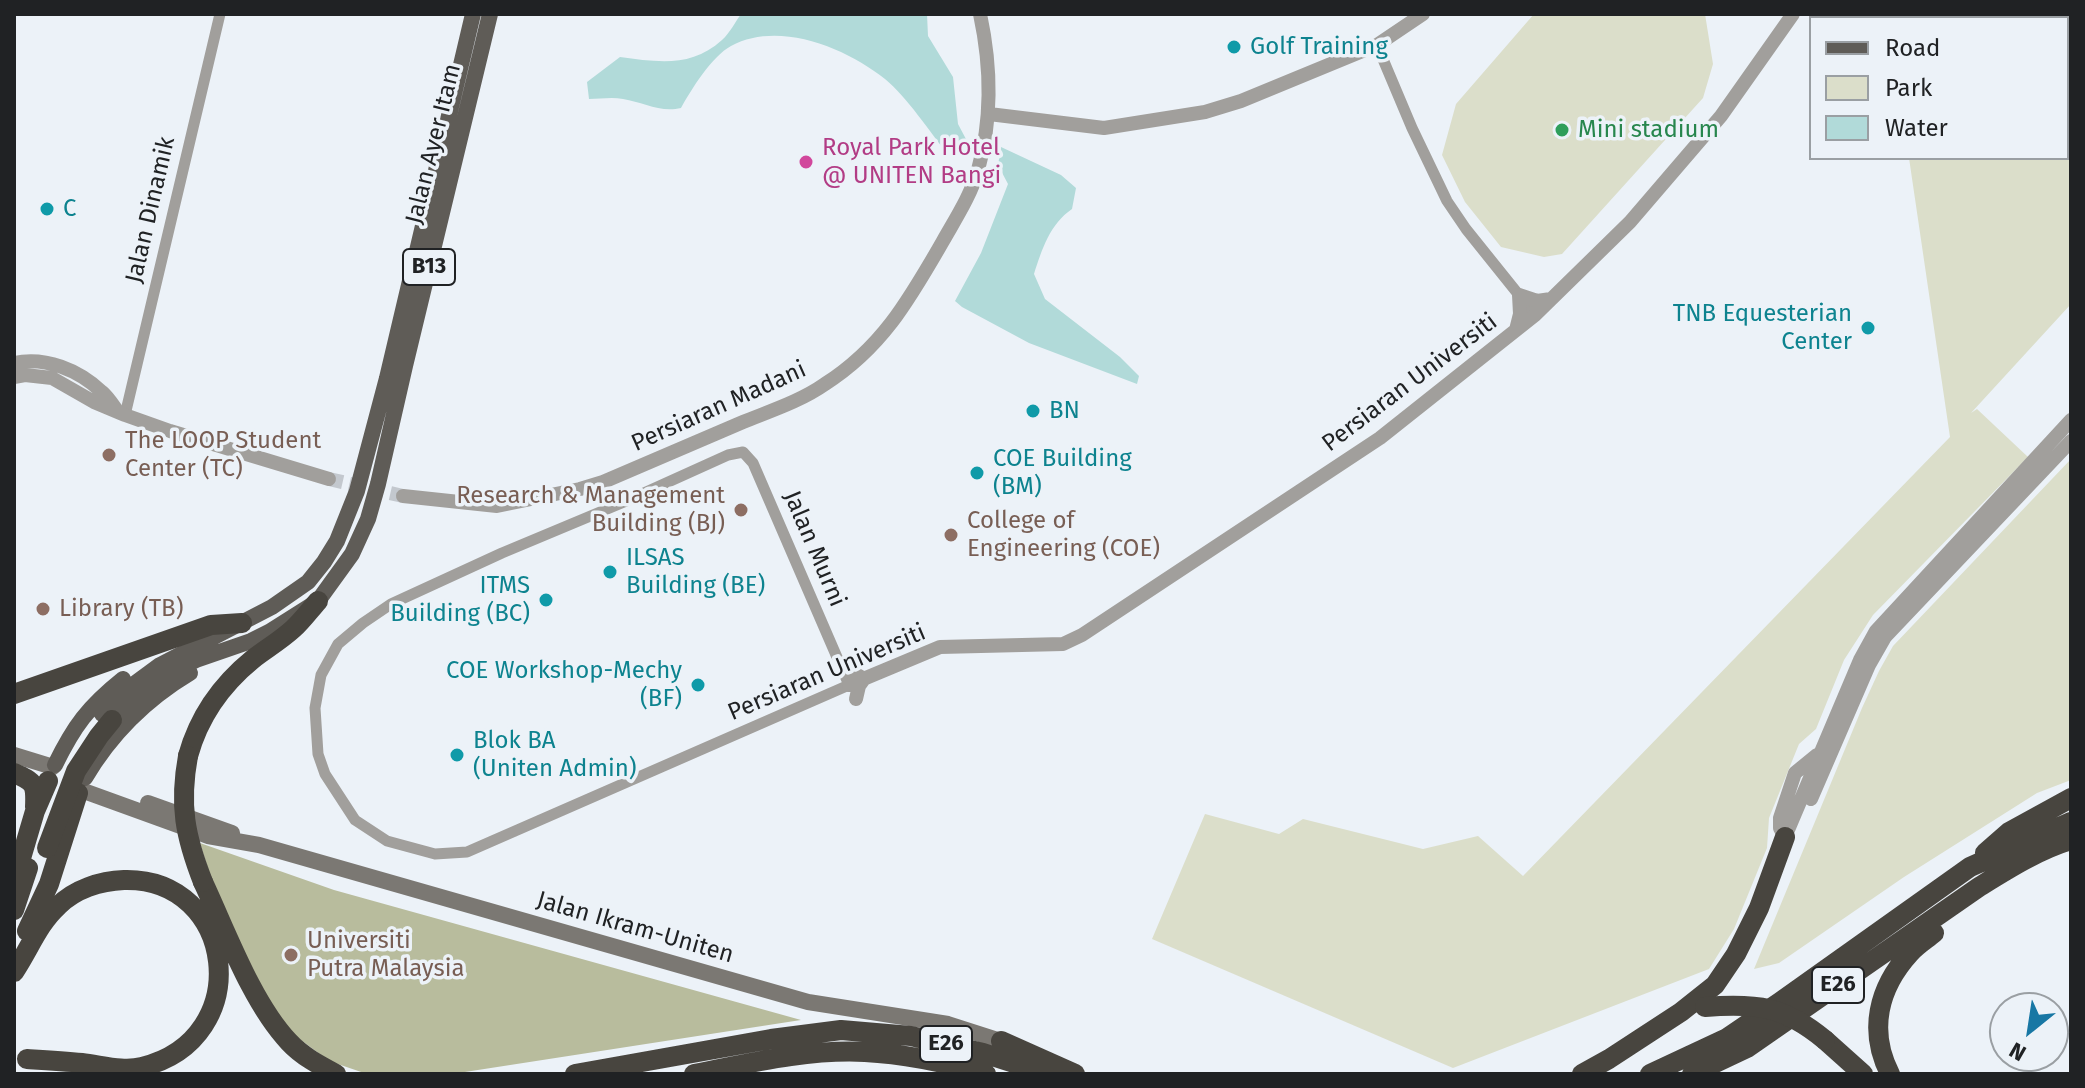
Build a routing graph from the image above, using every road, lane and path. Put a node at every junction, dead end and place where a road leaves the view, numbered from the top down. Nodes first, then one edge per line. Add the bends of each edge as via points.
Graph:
1 (220, 14) edge
2 (473, 14) edge
3 (490, 14) edge
4 (980, 14) edge
5 (1423, 14) edge
6 (1793, 14) edge
7 (1377, 45) junction
8 (989, 114) junction
9 (1519, 295) junction
10 (1551, 299) junction
11 (1535, 315) junction
12 (1516, 331) junction
13 (14, 363) edge
14 (14, 377) edge
15 (122, 414) junction
16 (2071, 420) edge
17 (2071, 441) edge
18 (743, 452) joint
19 (329, 479) tunnel mouth
20 (403, 496) tunnel mouth
21 (318, 601) junction
22 (234, 627) junction
23 (235, 647) junction
24 (841, 665) junction
25 (864, 679) junction
26 (853, 692) junction
27 (14, 694) edge
28 (107, 717) junction
29 (14, 755) edge
30 (14, 770) edge
31 (51, 772) junction
32 (82, 786) junction
33 (2071, 798) edge
34 (35, 811) junction
35 (2071, 822) edge
36 (1785, 837) junction
37 (2071, 840) edge
38 (43, 844) junction
39 (1970, 867) junction
40 (14, 882) edge
41 (1979, 887) junction
42 (14, 910) edge
43 (14, 955) edge
44 (14, 972) edge
45 (1681, 1012) junction
46 (1001, 1041) joint
47 (21, 1057) edge
48 (74, 1074) edge
49 (336, 1074) edge
50 (575, 1074) edge
51 (694, 1074) edge
52 (986, 1074) edge
53 (1048, 1074) edge
54 (1075, 1074) edge
55 (1582, 1074) edge
56 (1650, 1074) edge
57 (1692, 1074) edge
58 (1863, 1074) edge
59 (1890, 1074) edge

1 - 15 street, Jalan Dinamik
2 - 22 main road, Jalan Ayer Itam / B13 via 357,491 337,541 308,582
3 - 21 main road, Jalan Ayer Itam / B13 via 368,519 352,554
4 - 8 street, Persiaran Madani
5 - 7 street
6 - 10 street, Persiaran Universiti via 1721,116 1630,222
7 - 8 street via 1205,112 1104,128
7 - 9 street via 1447,201
8 - 20 street, Persiaran Madani via 978,171 965,203 916,288 885,333 825,385 580,489 497,506
9 - 10 street
9 - 11 street
9 - 12 street
10 - 11 street, Persiaran Universiti
11 - 12 street, Persiaran Universiti
12 - 25 street, Persiaran Universiti via 1380,438 1082,635 1063,644 940,647
13 - 15 street via 55,364 84,378
14 - 15 street via 52,378
15 - 19 street
16 - 36 street via 1876,631 1820,753 1795,773 1780,818
17 - 36 street via 1885,637 1796,832
18 - 24 street, Jalan Murni via 753,463
18 - 26 street, Persiaran Universiti via 519,546 391,604 363,623 338,644 321,675 315,708 325,774 355,820 387,841 435,854 467,852
21 - 23 main road, B13
21 - 49 highway, bridge via 295,628 235,674 203,716 193,735 184,780 185,825 203,882 269,1017 290,1043
22 - 27 highway via 211,625
22 - 28 main road, B13 via 160,665 122,693
22 - 31 main road via 171,649 104,694 69,736
23 - 28 main road, B13 via 171,672
23 - 32 main road via 154,697 116,732
24 - 25 street
24 - 26 street, Jalan Murni
25 - 26 street
28 - 38 highway, B13 via 84,735 63,773
29 - 31 main road
30 - 31 main road
30 - 34 highway via 34,785
31 - 32 main road via 50,786 57,795 68,797
31 - 32 main road via 60,762 71,761 81,768
31 - 34 highway
32 - 43 highway via 49,884
32 - 46 main road, Jalan Ikram-Uniten via 208,836 259,845 808,1002 948,1024
33 - 39 highway via 2009,832
34 - 40 highway
35 - 39 highway, E26
36 - 45 highway via 1736,954 1715,985
37 - 41 highway, E26
38 - 42 highway, B13
38 - 43 highway, B13
39 - 56 highway, E26 via 1727,1038
41 - 57 highway, E26 via 1747,1048
41 - 59 highway via 1954,917 1911,952 1883,997 1877,1025
44 - 47 highway via 60,904 111,880 132,880 171,891 203,920 214,941 220,984 213,1011 193,1040 160,1062 122,1069
45 - 55 highway
45 - 58 highway, bridge via 1759,1006 1784,1013 1806,1024
46 - 54 highway
47 - 48 highway
50 - 53 highway, E26 via 841,1030 911,1036
51 - 52 highway, E26 via 825,1053 864,1052 916,1057

